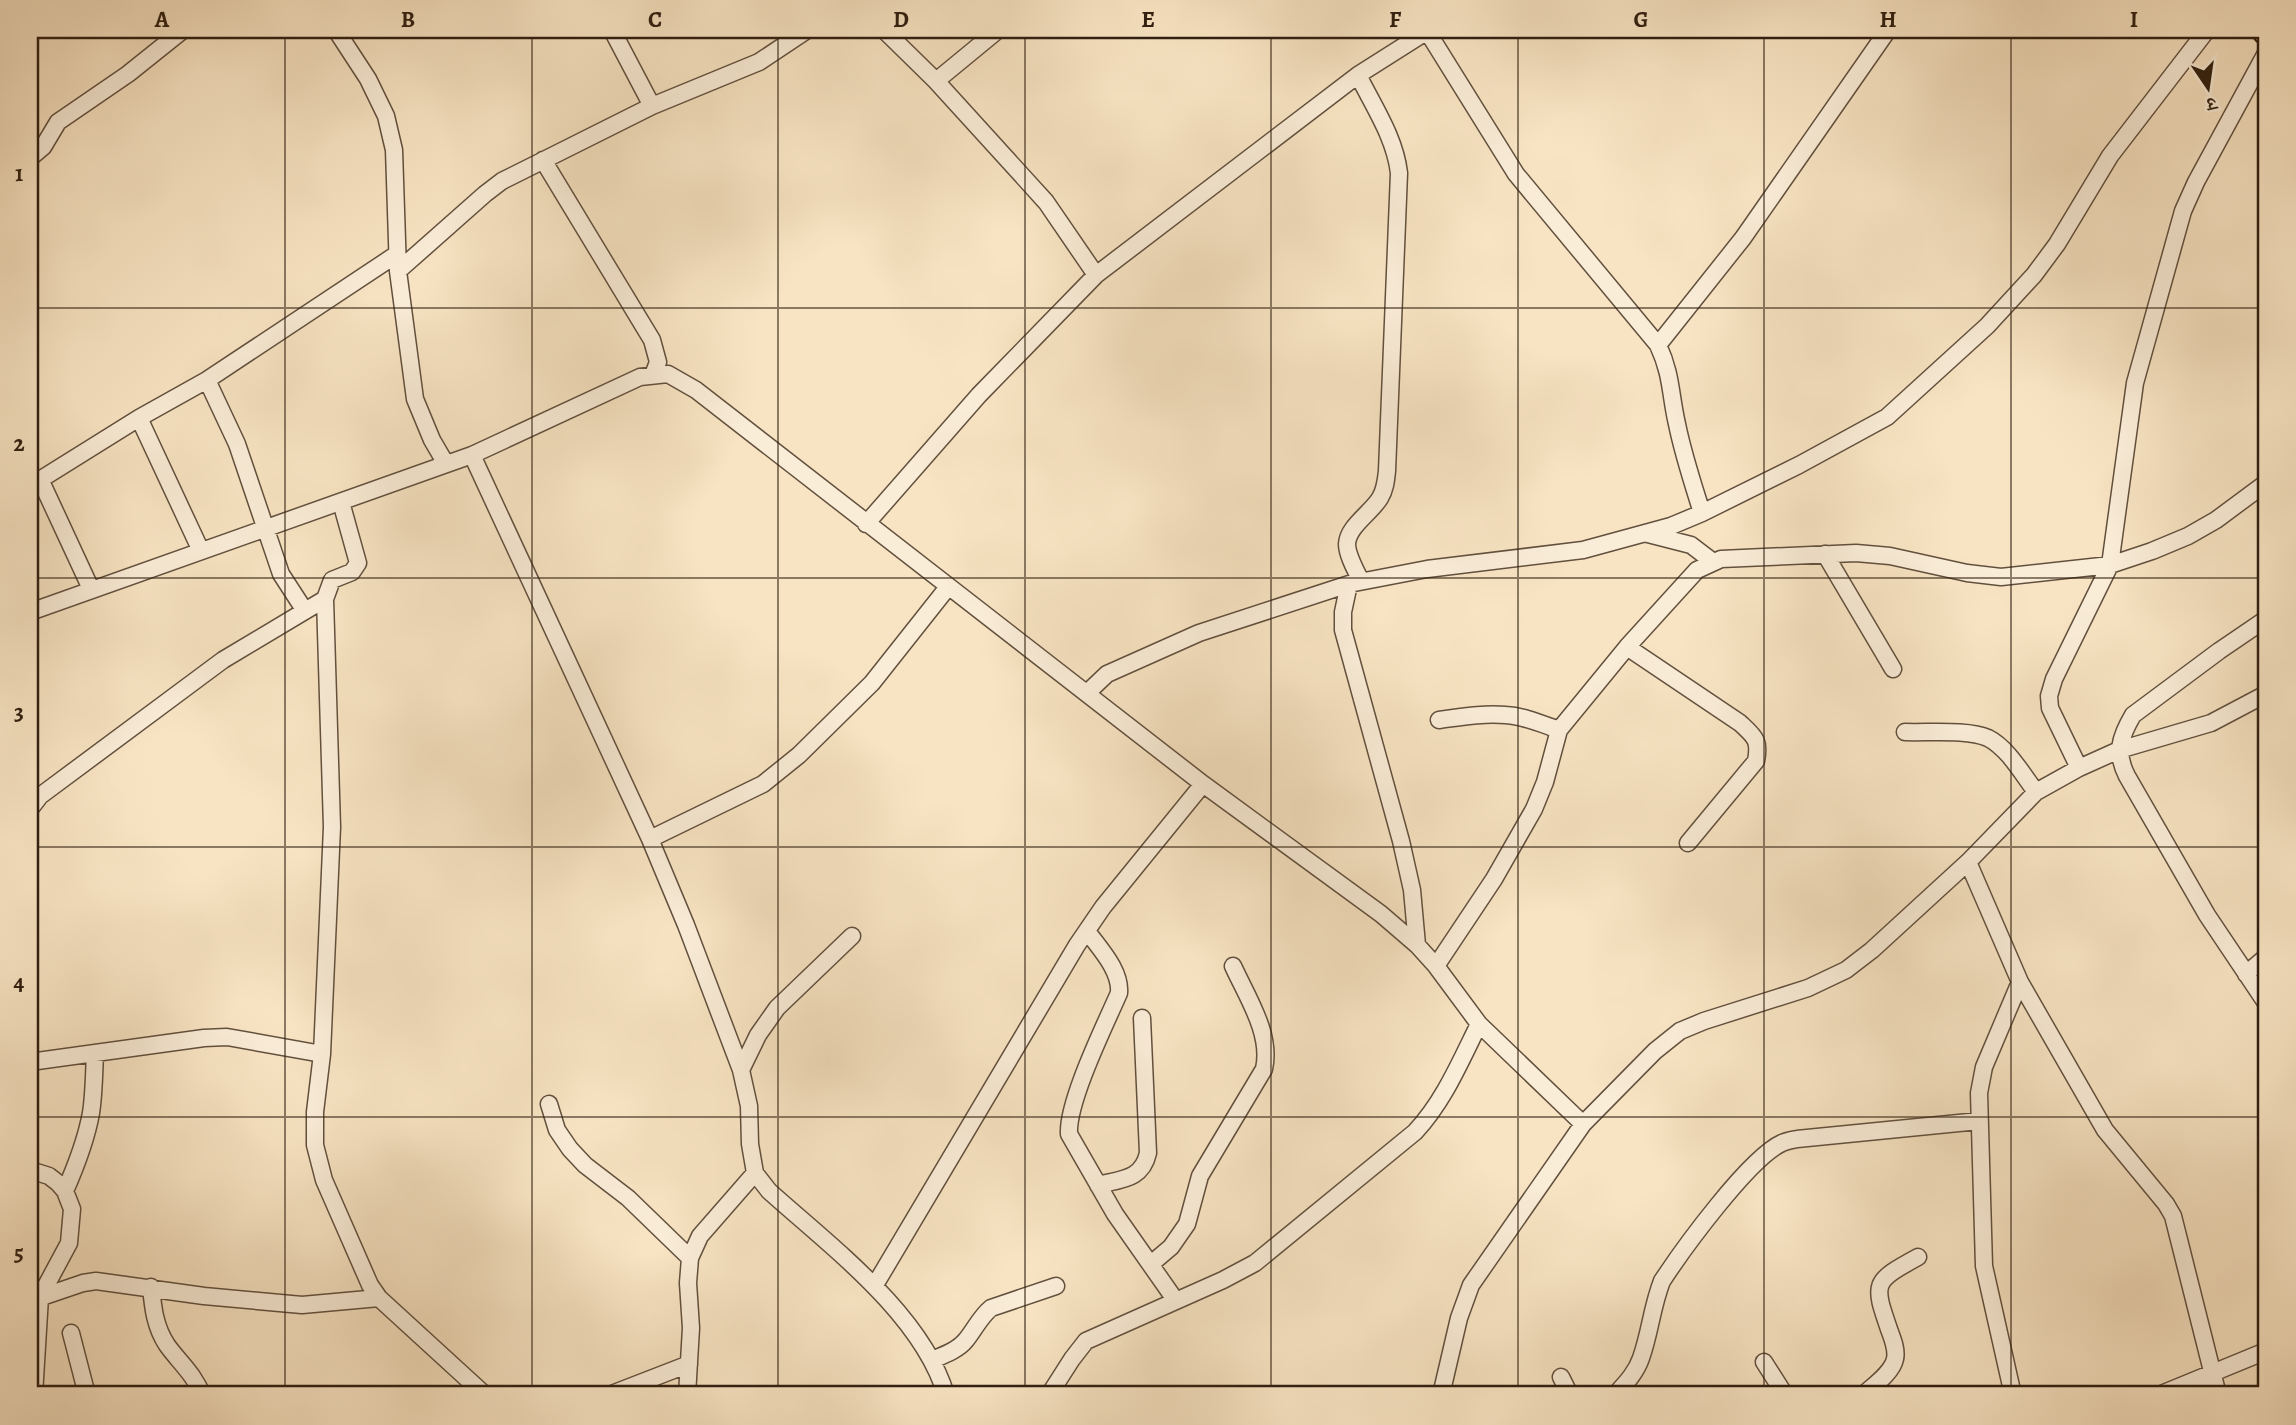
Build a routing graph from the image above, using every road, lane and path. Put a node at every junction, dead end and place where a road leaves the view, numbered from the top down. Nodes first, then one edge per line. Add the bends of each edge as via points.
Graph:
1 (183, 30) edge
2 (337, 30) edge
3 (612, 30) edge
4 (807, 30) edge
5 (884, 30) edge
6 (998, 30) edge
7 (1428, 30) edge
8 (1888, 30) edge
9 (2207, 30) edge
10 (2266, 53) edge
11 (1357, 75) junction
12 (936, 81) junction
13 (652, 106) junction
14 (30, 158) edge
15 (543, 160) junction
16 (397, 254) junction
17 (398, 271) junction
18 (1096, 275) junction
19 (1658, 345) junction
20 (653, 375) junction
21 (207, 380) junction
22 (139, 418) junction
23 (472, 455) junction
24 (446, 464) junction
25 (35, 482) edge
26 (2266, 483) edge
27 (341, 502) junction
28 (1702, 513) junction
29 (866, 524) junction
30 (267, 528) junction
31 (1644, 533) junction
32 (201, 551) junction
33 (1825, 554) junction
34 (1712, 561) junction
35 (2110, 565) junction
36 (1355, 582) junction
37 (948, 587) junction
38 (91, 589) junction
39 (325, 599) junction
40 (305, 611) junction
41 (30, 612) edge
42 (2266, 619) edge
43 (1627, 647) junction
44 (1893, 669) dead end
45 (1087, 693) junction
46 (2266, 694) edge
47 (1438, 720) dead end
48 (1559, 730) junction
49 (1905, 733) dead end
50 (2119, 751) junction
51 (2079, 768) junction
52 (1203, 784) junction
53 (2036, 792) junction
54 (30, 810) edge
55 (650, 839) junction
56 (1688, 844) dead end
57 (1968, 862) junction
58 (1087, 930) junction
59 (852, 936) dead end
60 (1417, 945) junction
61 (2266, 957) edge
62 (1233, 966) dead end
63 (1436, 966) junction
64 (2246, 974) junction
65 (2020, 982) junction
66 (2266, 1003) edge
67 (1142, 1018) dead end
68 (1479, 1024) junction
69 (95, 1053) junction
70 (322, 1054) junction
71 (30, 1062) edge
72 (741, 1070) junction
73 (549, 1104) dead end
74 (1979, 1121) junction
75 (1583, 1124) junction
76 (30, 1170) edge
77 (755, 1173) junction
78 (1098, 1185) junction
79 (65, 1191) junction
80 (1918, 1257) dead end
81 (690, 1258) junction
82 (1151, 1264) junction
83 (875, 1286) junction
84 (1056, 1286) dead end
85 (150, 1287) junction
86 (379, 1298) junction
87 (35, 1299) edge
88 (1176, 1301) junction
89 (71, 1333) dead end
90 (2266, 1350) edge
91 (932, 1360) junction
92 (1765, 1362) dead end
93 (689, 1364) junction
94 (2211, 1373) junction
95 (1561, 1377) dead end
96 (34, 1395) edge
97 (87, 1395) edge
98 (202, 1395) edge
99 (485, 1395) edge
100 (609, 1395) edge
101 (687, 1395) edge
102 (946, 1395) edge
103 (1049, 1395) edge
104 (1441, 1395) edge
105 (1570, 1395) edge
106 (1615, 1395) edge
107 (1785, 1395) edge
108 (1863, 1395) edge
109 (2013, 1395) edge
110 (2159, 1395) edge
111 (2218, 1395) edge

1 - 14 street via 58,122 43,147
2 - 16 street via 386,116 394,149
3 - 13 street
4 - 13 street via 759,62
5 - 12 street
6 - 12 street
7 - 11 street
7 - 19 street via 1516,174
8 - 19 street via 1743,238
9 - 28 street via 2110,156 2034,275 1987,326 1887,417
10 - 35 street via 2183,211 2135,383
11 - 18 street
11 - 36 street via 1397,155 1399,173 1387,471 1385,489 1349,537
12 - 18 street via 1046,202
13 - 15 street
15 - 17 street via 502,180
15 - 20 street via 652,340 658,362
16 - 17 street
16 - 21 street
17 - 24 street via 415,399
18 - 29 street via 979,395
19 - 28 street via 1672,384 1682,446
20 - 23 street via 625,383
20 - 29 street via 668,374 689,385
21 - 22 street
21 - 30 street via 237,444
22 - 25 street
22 - 32 street
23 - 24 street
23 - 55 street
24 - 27 street
25 - 38 street
26 - 35 street via 2188,536
27 - 30 street
27 - 39 street via 358,563 352,572 332,580
28 - 31 street
29 - 37 street
30 - 32 street
30 - 40 street via 281,573
31 - 34 street via 1691,545
31 - 36 street via 1583,550
32 - 38 street
33 - 34 street
33 - 35 street via 1890,556 2001,577
33 - 44 street
34 - 43 street via 1697,570
35 - 51 street via 2049,696 2050,708
36 - 45 street via 1199,633 1107,674
36 - 60 street via 1343,612 1343,630 1401,841
37 - 45 street
37 - 55 street via 872,683 799,755 763,784
38 - 41 street
39 - 40 street
39 - 70 street via 332,827
40 - 54 street via 223,660 40,796
42 - 50 street via 2133,715
43 - 48 street
43 - 56 street via 1740,723 1759,746 1756,761
45 - 52 street
46 - 50 street via 2211,723
47 - 48 street via 1507,715
48 - 63 street via 1534,809
49 - 53 street via 1988,738
50 - 51 street
50 - 64 street via 2140,799
51 - 53 street
52 - 58 street
52 - 60 street
53 - 57 street
55 - 72 street
57 - 65 street
57 - 75 street via 1846,970 1808,988 1680,1031
58 - 78 street via 1119,983 1069,1126 1069,1134
58 - 83 street
59 - 72 street via 777,1008
60 - 63 street
61 - 64 street
62 - 82 street via 1265,1040 1265,1069 1200,1176 1187,1224
63 - 68 street
64 - 66 street
65 - 74 street via 1984,1067
65 - 94 street via 2105,1130 2173,1216
67 - 78 street via 1145,1166 1138,1174
68 - 75 street
68 - 88 street via 1445,1093 1415,1132 1255,1263
69 - 70 street via 227,1037
69 - 71 street
69 - 79 street via 90,1120
70 - 86 street via 315,1112 318,1157 324,1180
72 - 77 street
73 - 81 street via 557,1130 570,1149
74 - 106 street via 1828,1134 1774,1148 1743,1176 1662,1281 1642,1357
74 - 109 street via 1984,1266
75 - 104 street via 1471,1284
76 - 79 street via 50,1176
77 - 81 street via 701,1236
77 - 83 street via 769,1191
78 - 82 street
79 - 87 street via 72,1209 69,1243
80 - 108 street via 1880,1283 1878,1295 1895,1359
81 - 93 street
82 - 88 street
83 - 91 street
84 - 91 street via 991,1308 965,1341
85 - 86 street via 302,1305
85 - 87 street via 96,1281
85 - 98 street via 158,1329
86 - 99 street
87 - 96 street
88 - 103 street via 1086,1341
89 - 97 street
90 - 94 street
91 - 102 street
92 - 107 street
93 - 100 street
93 - 101 street
94 - 110 street
94 - 111 street
95 - 105 street

